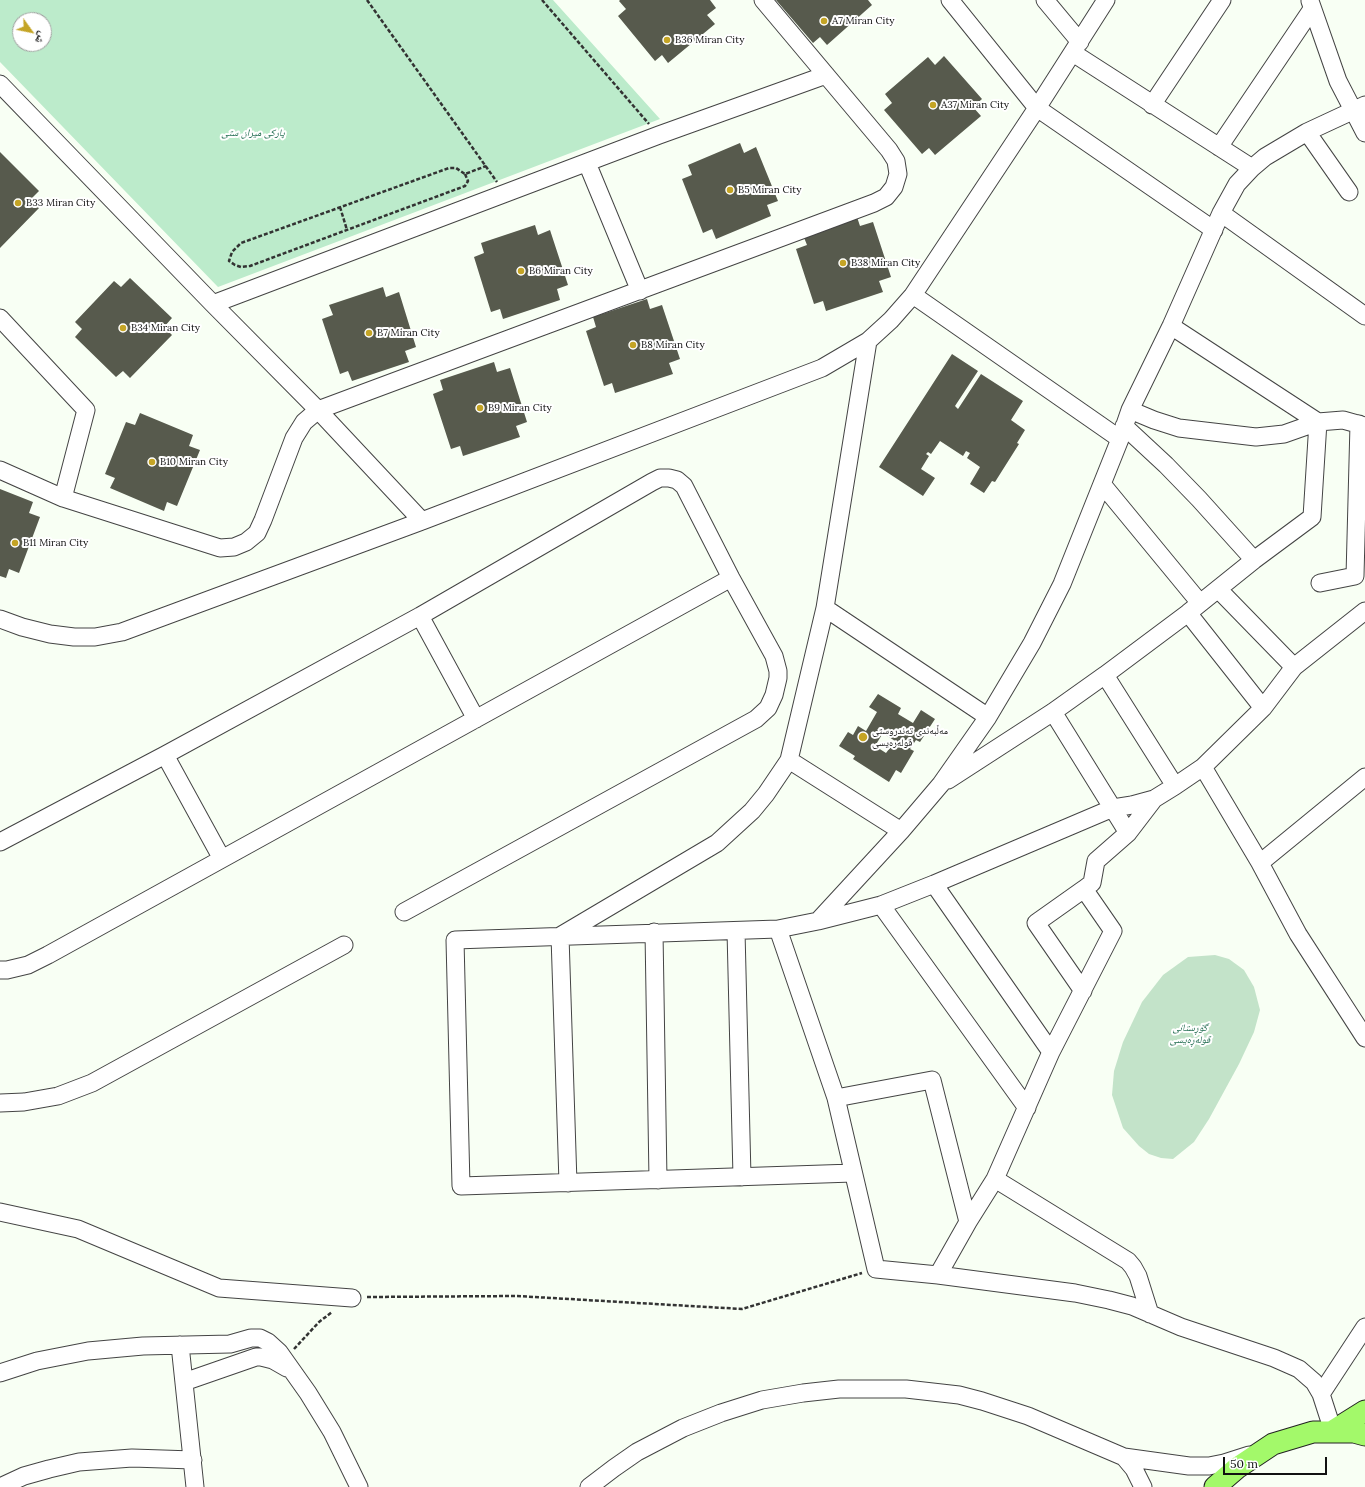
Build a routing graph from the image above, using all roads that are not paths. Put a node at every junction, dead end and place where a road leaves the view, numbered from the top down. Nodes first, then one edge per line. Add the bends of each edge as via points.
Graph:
1 (763, 0) edge
2 (950, 0) edge
3 (1045, 0) edge
4 (1106, 0) edge
5 (1222, 0) edge
6 (1311, 5) edge
7 (1076, 47) junction
8 (826, 75) junction
9 (0, 84) edge
10 (1152, 105) junction
11 (1359, 107) edge
12 (1037, 108) junction
13 (1307, 132) junction
14 (1365, 133) edge
15 (1219, 147) junction
16 (587, 163) junction
17 (1252, 168) junction
18 (1349, 192) dead end
19 (1221, 213) junction
20 (1214, 230) junction
21 (640, 291) junction
22 (913, 295) junction
23 (213, 304) junction
24 (1365, 316) edge
25 (0, 318) edge
26 (1171, 326) junction
27 (868, 341) junction
28 (318, 410) junction
29 (1130, 410) junction
30 (1318, 422) junction
31 (1362, 425) edge
32 (1122, 432) junction
33 (0, 470) edge
34 (1102, 484) junction
35 (63, 498) junction
36 (422, 521) junction
37 (1254, 560) junction
38 (731, 578) junction
39 (1320, 583) dead end
40 (1218, 589) junction
41 (825, 608) junction
42 (1194, 608) junction
43 (1365, 611) edge
44 (420, 616) junction
45 (0, 619) edge
46 (1294, 667) junction
47 (1105, 675) junction
48 (1263, 708) junction
49 (1053, 712) junction
50 (988, 717) junction
51 (476, 719) junction
52 (165, 755) junction
53 (789, 760) junction
54 (1203, 767) junction
55 (1365, 777) edge
56 (941, 784) junction
57 (1176, 786) junction
58 (1154, 799) junction
59 (1113, 808) junction
60 (901, 831) junction
61 (1128, 833) junction
62 (0, 842) edge
63 (222, 859) junction
64 (1260, 863) junction
65 (934, 884) junction
66 (1084, 889) junction
67 (880, 905) junction
68 (404, 912) dead end
69 (818, 922) junction
70 (778, 929) junction
71 (736, 931) junction
72 (654, 932) junction
73 (560, 936) junction
74 (344, 945) dead end
75 (0, 970) edge
76 (1083, 991) junction
77 (1365, 1038) edge
78 (1051, 1052) junction
79 (836, 1098) junction
80 (0, 1103) edge
81 (1027, 1108) junction
82 (853, 1173) junction
83 (742, 1177) junction
84 (995, 1179) junction
85 (658, 1180) junction
86 (568, 1183) junction
87 (0, 1212) edge
88 (968, 1222) junction
89 (938, 1275) junction
90 (352, 1298) road end
91 (1150, 1314) junction
92 (1365, 1327) edge
93 (180, 1345) junction
94 (289, 1366) junction
95 (0, 1373) edge
96 (184, 1382) junction
97 (1321, 1394) junction
98 (1365, 1411) edge
99 (1333, 1431) junction
100 (1365, 1435) edge
101 (1266, 1449) junction
102 (1124, 1457) junction
103 (193, 1460) junction
104 (0, 1487) edge
105 (195, 1487) edge
106 (359, 1487) edge
107 (589, 1487) edge
108 (1143, 1487) edge
109 (1215, 1487) edge

1 - 8 street
2 - 12 street
3 - 7 street
4 - 7 street
5 - 10 street
6 - 11 street via 1338,81
6 - 15 street
7 - 10 street
7 - 12 street
8 - 16 street
8 - 21 street via 896,161 898,174 894,187 886,197
9 - 23 street
10 - 15 street
11 - 13 street
11 - 14 street
12 - 20 street
12 - 22 street
13 - 17 street via 1265,157
13 - 18 street
15 - 17 street
16 - 21 street
16 - 23 street
17 - 19 street via 1237,184
19 - 20 street
19 - 24 street
20 - 26 street
21 - 28 street
22 - 27 street
22 - 32 street
23 - 28 street
25 - 35 street via 86,410
26 - 29 street
26 - 30 street
27 - 36 street via 822,368
27 - 41 street
28 - 35 street via 304,422 294,438 256,532 246,542 234,547 220,548
28 - 36 street
29 - 30 street via 1179,428 1243,437 1284,434
29 - 32 street
30 - 31 street via 1344,420
30 - 37 street via 1312,517
31 - 39 street via 1355,576
32 - 34 street
32 - 37 street via 1172,471
33 - 35 street
34 - 42 street
34 - 50 street via 1062,584 1032,643
36 - 45 street via 122,632 95,637 74,637 50,634
37 - 40 street
38 - 44 street via 684,486 677,480 660,478
38 - 51 street
38 - 68 street via 777,664 776,686 771,702 763,714
40 - 42 street
40 - 46 street
41 - 50 street
41 - 53 street
42 - 47 street
42 - 48 street
43 - 46 street
44 - 51 street
44 - 52 street
46 - 48 street
47 - 49 street
47 - 57 street
48 - 54 street
49 - 56 street
49 - 59 street
50 - 56 street
51 - 63 street
52 - 62 street
52 - 63 street
53 - 60 street
53 - 73 street via 752,811 717,843
54 - 57 street
54 - 64 street
55 - 64 street
56 - 60 street
57 - 58 street
58 - 59 street
58 - 61 street
59 - 61 street
59 - 65 street
60 - 69 street
61 - 66 street via 1096,861 1092,882
63 - 75 street via 38,960 17,968
64 - 77 street via 1298,934
65 - 67 street
65 - 78 street
66 - 76 street via 1113,931
66 - 76 street via 1036,924
67 - 69 street
67 - 81 street
69 - 70 street
70 - 71 street
70 - 79 street
71 - 72 street
71 - 83 street
72 - 73 street
72 - 85 street
73 - 86 street
73 - 86 street via 455,940 461,1186
74 - 80 street via 87,1085 36,1101
76 - 78 street
78 - 81 street
79 - 82 street
79 - 88 street via 932,1080
81 - 84 street
82 - 83 street
82 - 89 street via 876,1269
83 - 85 street
84 - 88 street
84 - 91 street via 1128,1261 1138,1276
85 - 86 street
87 - 90 street via 78,1230 219,1288
88 - 89 street
89 - 91 street via 1075,1293 1132,1306
91 - 97 street via 1274,1358 1299,1370 1314,1382
92 - 97 street
93 - 94 street via 230,1344 255,1337 268,1342
93 - 95 street via 88,1351 37,1361
93 - 96 street
94 - 96 street via 261,1357 252,1358
94 - 106 street via 328,1426
96 - 103 street
97 - 99 street
98 - 99 main road
99 - 100 main road
99 - 101 main road via 1313,1432 1273,1444
101 - 102 street via 1209,1466 1189,1466
101 - 109 main road via 1237,1468
102 - 107 street via 1028,1416 982,1401 952,1394 906,1389 839,1389 762,1400 721,1413 683,1428 637,1452
102 - 108 street
103 - 104 street via 132,1458 79,1462 37,1472
103 - 105 street

